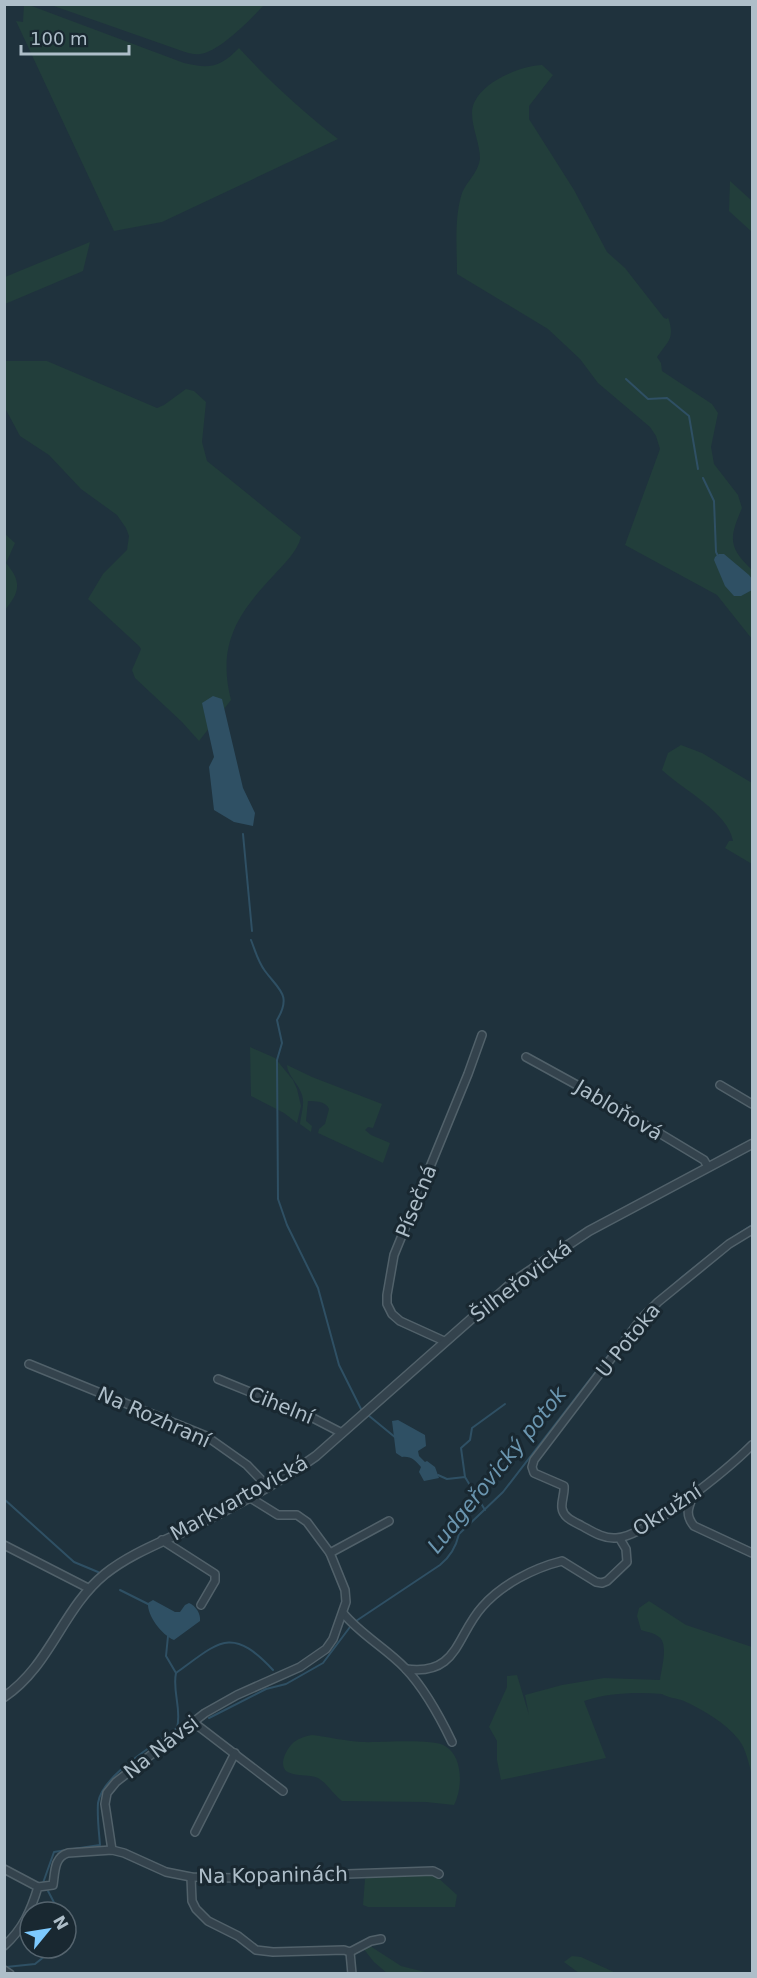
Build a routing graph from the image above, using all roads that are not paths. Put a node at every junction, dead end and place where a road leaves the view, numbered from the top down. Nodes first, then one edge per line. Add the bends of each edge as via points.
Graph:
1 (482, 1035) dead end
2 (526, 1057) dead end
3 (720, 1085) dead end
4 (753, 1104) edge
5 (753, 1144) edge
6 (708, 1167) junction
7 (753, 1230) edge
8 (444, 1341) junction
9 (29, 1364) dead end
10 (218, 1379) dead end
11 (342, 1433) junction
12 (753, 1445) edge
13 (316, 1456) joint
14 (534, 1473) joint
15 (268, 1487) junction
16 (693, 1496) junction
17 (249, 1497) junction
18 (390, 1521) dead end
19 (620, 1539) junction
20 (162, 1540) junction
21 (4, 1545) edge
22 (330, 1553) junction
23 (753, 1553) edge
24 (88, 1588) junction
25 (201, 1605) dead end
26 (343, 1613) junction
27 (406, 1669) junction
28 (4, 1698) edge
29 (193, 1722) junction
30 (452, 1742) dead end
31 (235, 1753) junction
32 (283, 1791) dead end
33 (195, 1832) dead end
34 (112, 1850) junction
35 (4, 1869) edge
36 (439, 1874) dead end
37 (191, 1877) junction
38 (38, 1887) junction
39 (381, 1939) dead end
40 (4, 1946) edge
41 (350, 1952) junction
42 (4, 1970) edge
43 (10, 1974) edge
44 (352, 1974) edge

1 - 8 street, Písečná via 394,1255 388,1287 387,1304 392,1314
2 - 6 street, Jabloňová via 704,1160
3 - 4 street
5 - 6 street, Šilheřovická
6 - 8 street, Šilheřovická via 550,1256
7 - 14 street, U Potoka via 729,1244 642,1318 534,1460
8 - 11 street, Šilheřovická
9 - 15 street, Na Rozhraní via 206,1436
10 - 11 street, Cihelní
11 - 13 street, Šilheřovická
12 - 16 street, Okružní
13 - 15 street, Markvartovická
14 - 19 street, Okružní via 564,1486 562,1509 566,1516 607,1538
15 - 17 street, Markvartovická
16 - 19 street, Okružní
16 - 23 street via 687,1510 694,1526
17 - 20 street, Markvartovická
17 - 22 street, Na Návsi via 278,1515 297,1515
18 - 22 street
19 - 27 street via 627,1562 607,1581 596,1582 562,1561 539,1568 507,1586 482,1607 452,1656 430,1669
20 - 24 street, Markvartovická
20 - 25 street, Markvartovická via 215,1574
21 - 24 street
22 - 26 street, Na Návsi via 345,1590
24 - 28 street, Markvartovická via 32,1673
26 - 27 street
26 - 29 street, Na Návsi via 333,1639 315,1657 237,1695
27 - 30 street
29 - 31 street
29 - 34 street, Na Návsi via 107,1792 105,1804
31 - 32 street
31 - 33 street
34 - 37 street, Na Kopaninách via 166,1872
34 - 38 street via 61,1855 57,1858 53,1885
35 - 38 street
36 - 37 street, Na Kopaninách via 433,1871
37 - 41 street via 196,1909 208,1921 256,1950
38 - 40 street via 26,1920
39 - 41 street
41 - 44 street
42 - 43 street

